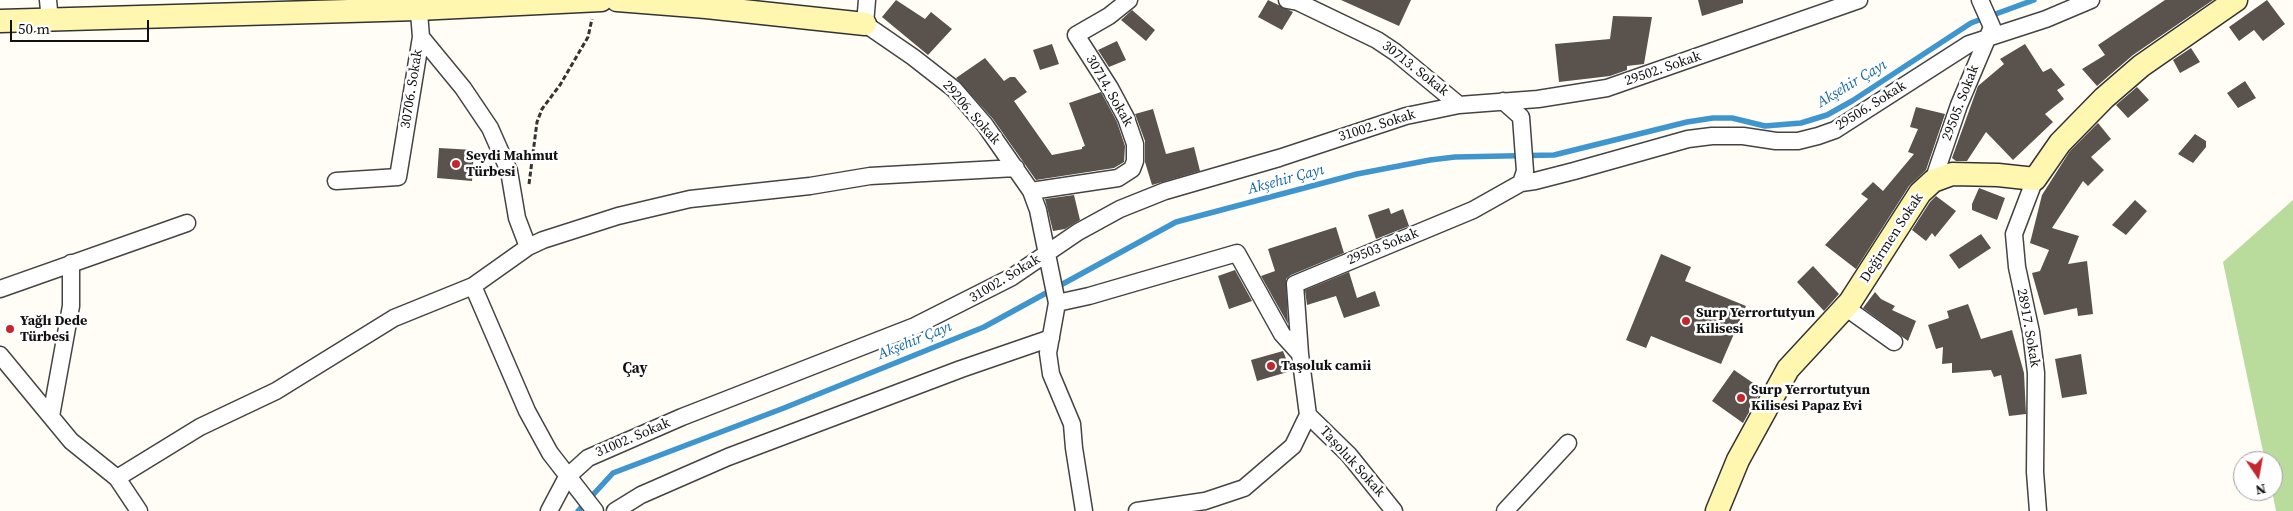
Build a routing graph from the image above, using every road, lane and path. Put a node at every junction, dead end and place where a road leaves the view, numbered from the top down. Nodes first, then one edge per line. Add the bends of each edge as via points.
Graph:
1 (596, 0) edge
2 (601, 0) edge
3 (617, 0) edge
4 (867, 0) edge
5 (1130, 0) edge
6 (1859, 0) edge
7 (1980, 0) edge
8 (2091, 0) edge
9 (2236, 0) edge
10 (650, 1) edge
11 (1294, 1) edge
12 (418, 5) edge
13 (49, 11) edge
14 (0, 21) edge
15 (865, 24) junction
16 (1990, 32) junction
17 (421, 37) junction
18 (1502, 101) junction
19 (1460, 105) junction
20 (1016, 168) junction
21 (1523, 177) junction
22 (2035, 179) junction
23 (1933, 180) junction
24 (336, 181) dead end
25 (1031, 191) junction
26 (517, 218) junction
27 (187, 223) dead end
28 (528, 247) junction
29 (1046, 254) junction
30 (72, 264) junction
31 (473, 286) junction
32 (0, 289) edge
33 (1057, 303) junction
34 (1846, 307) junction
35 (1051, 338) junction
36 (1894, 342) dead end
37 (1300, 354) junction
38 (1, 357) edge
39 (1308, 415) junction
40 (51, 416) junction
41 (1568, 443) dead end
42 (567, 477) junction
43 (117, 478) junction
44 (138, 511) edge
45 (549, 511) edge
46 (595, 511) edge
47 (615, 511) edge
48 (1084, 511) edge
49 (1137, 511) edge
50 (1394, 511) edge
51 (1505, 511) edge
52 (1717, 511) edge
53 (2038, 511) edge

1 - 2 street
1 - 12 street
1 - 26 path via 588,37 537,122 530,182
3 - 10 street
4 - 15 street
5 - 25 street, 30714. Sokak via 1076,35 1126,118 1134,144 1132,168 1118,178
6 - 18 street, 29502. Sokak via 1607,88 1547,98
7 - 16 street
8 - 16 street, 29506. Sokak via 2046,19
9 - 22 street via 2141,66 2104,98 2060,143
10 - 15 street
11 - 19 street, 30713. Sokak via 1377,40
12 - 13 street
12 - 17 street, 30706. Sokak
13 - 14 street
15 - 20 street, 29206. Sokak via 954,89
16 - 21 street, 29506. Sokak via 1836,130 1818,136 1776,142 1742,136 1688,139 1543,179
16 - 23 street, 29505. Sokak via 1959,105
17 - 24 street, 30706. Sokak via 398,177
17 - 26 street via 463,88 490,128 509,171
18 - 19 street, 29502. Sokak
18 - 21 street via 1521,117
19 - 29 street, 31002. Sokak via 1406,116 1165,191 1120,209
20 - 25 street, 29206. Sokak
20 - 28 street via 870,176 690,199 618,216
21 - 37 street, 29503 Sokak via 1473,210 1295,284
22 - 23 street, Değirmen Sokak via 1998,174 1952,174
22 - 53 street, 28917. Sokak via 2014,234 2036,373
23 - 34 street, Değirmen Sokak via 1920,192
25 - 29 street, 29206. Sokak
26 - 28 street
27 - 30 street
28 - 31 street
29 - 33 street, 29206. Sokak
29 - 42 street, 31002. Sokak via 1012,277 915,326 608,449 588,458
30 - 32 street
30 - 40 street via 69,323
31 - 42 street via 527,411
31 - 43 street via 394,318 276,390 200,427
33 - 35 street
33 - 37 street via 1237,253 1282,334
34 - 36 street
34 - 52 street, Değirmen Sokak via 1788,369 1738,460
35 - 47 street via 728,456 641,495
35 - 48 street via 1048,353 1051,374 1072,424
37 - 39 street
38 - 40 street
39 - 49 street via 1293,446 1244,488 1205,502
39 - 50 street, Taşoluk Sokak via 1349,455
40 - 43 street via 71,441
41 - 51 street
42 - 45 street, 31002. Sokak
42 - 46 street
43 - 44 street

